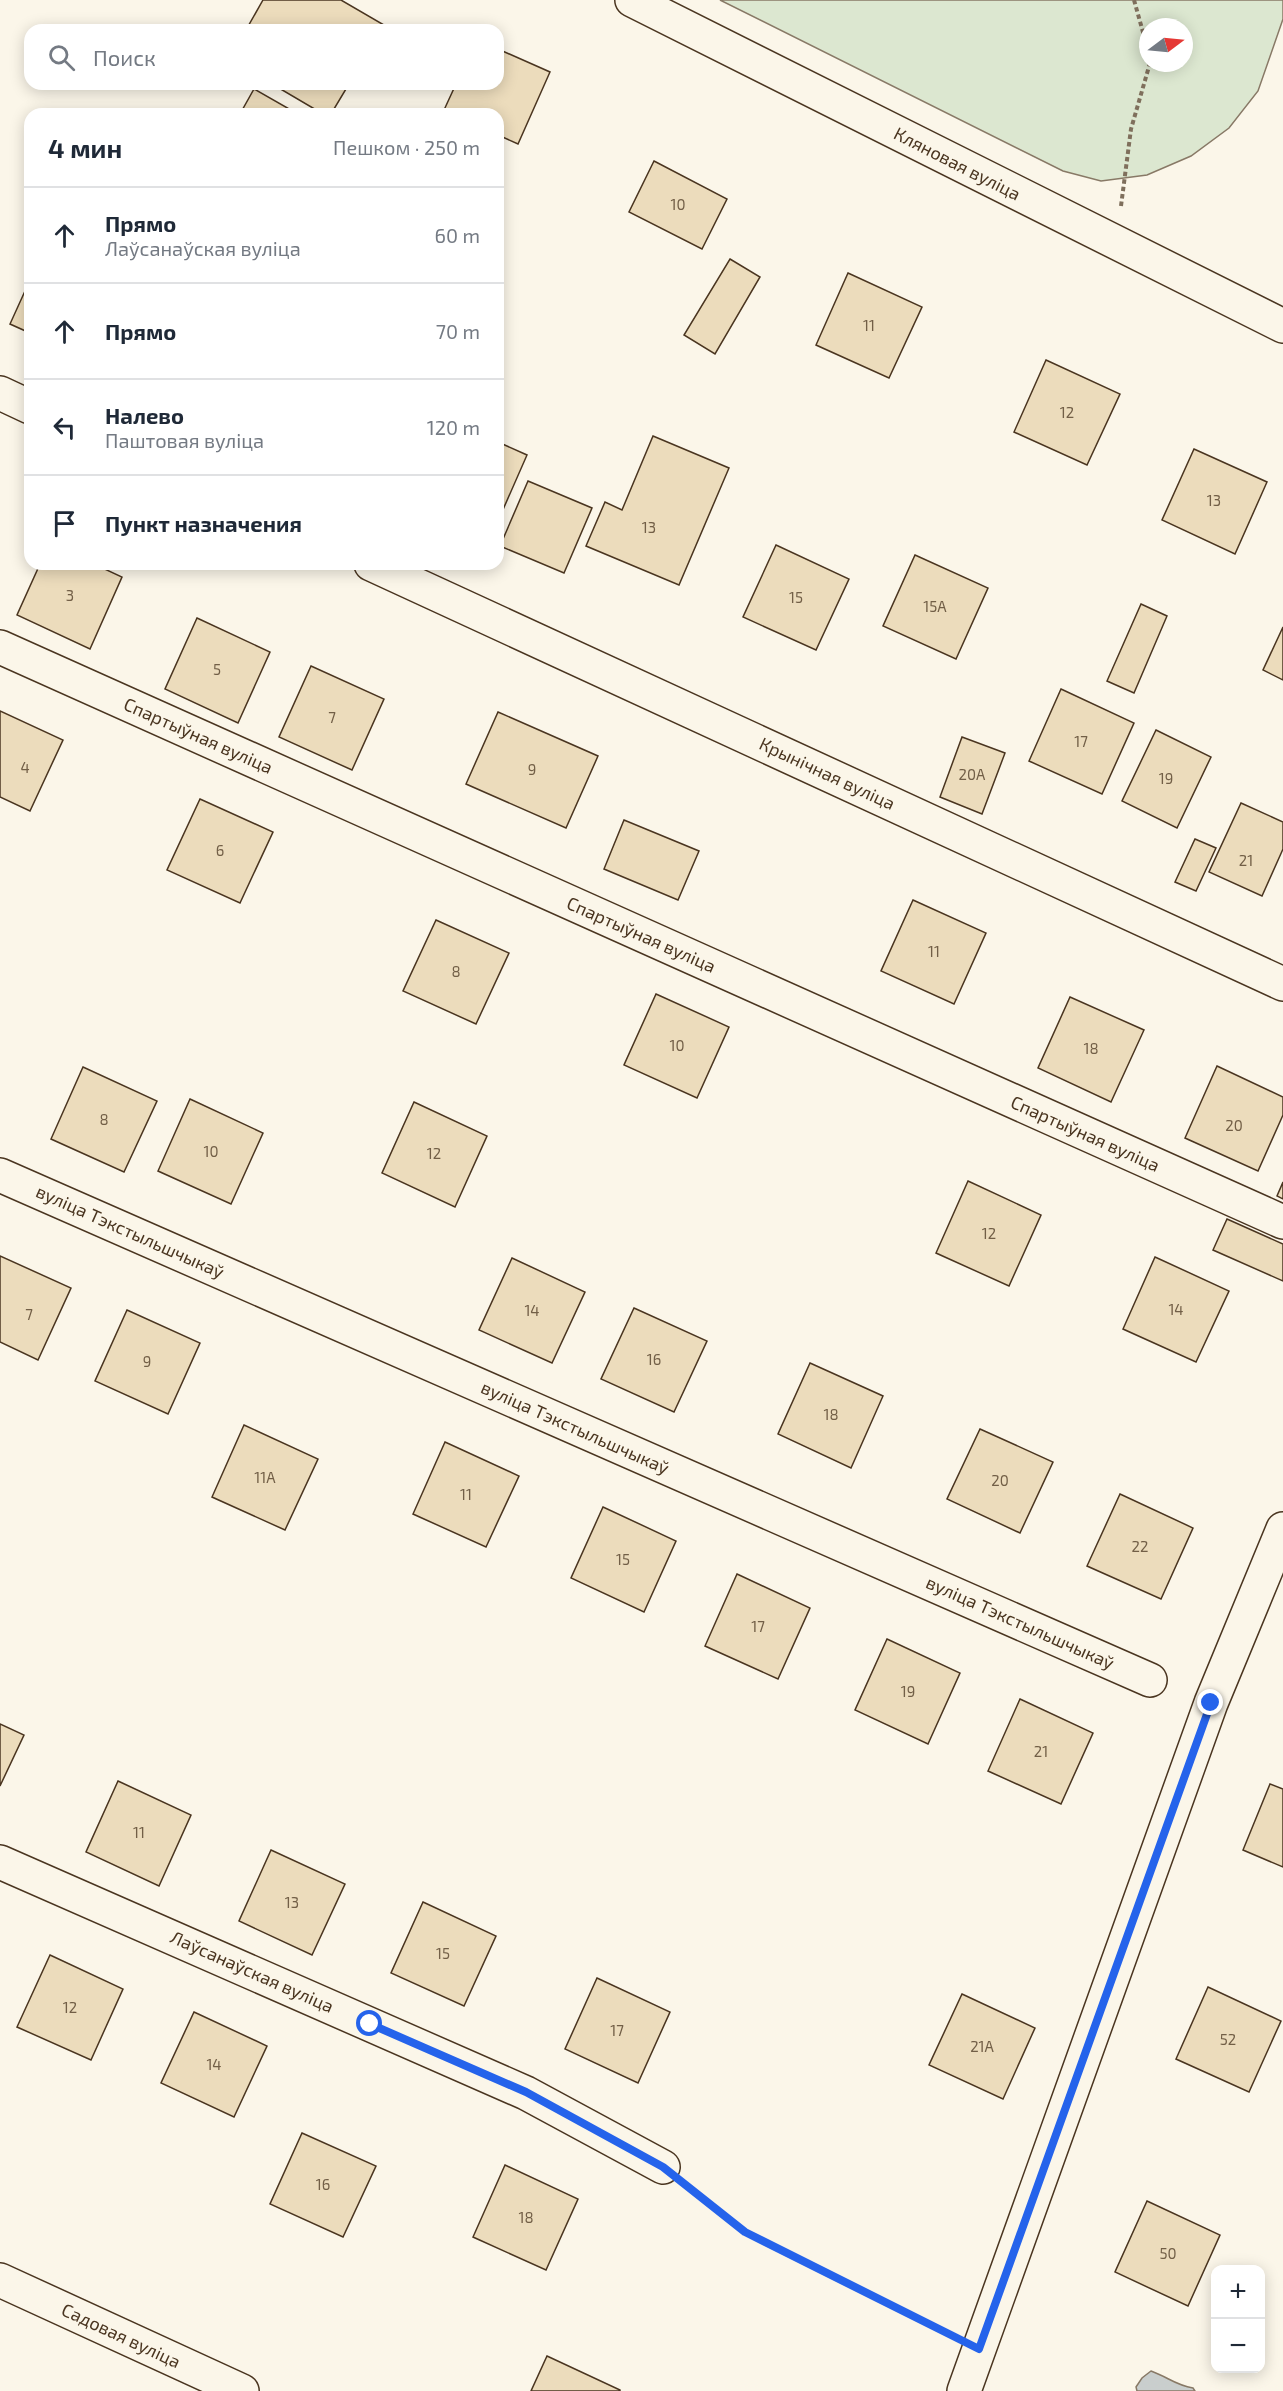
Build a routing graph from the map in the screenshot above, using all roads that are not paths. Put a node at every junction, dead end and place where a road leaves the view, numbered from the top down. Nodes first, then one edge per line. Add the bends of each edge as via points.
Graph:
1 (632, 0) edge
2 (1283, 326) edge
3 (0, 393) edge
4 (24, 404) edge
5 (384, 570) edge
6 (0, 647) edge
7 (1283, 984) edge
8 (0, 1175) edge
9 (1283, 1222) edge
10 (1283, 1529) edge
11 (1150, 1680) dead end
12 (0, 1862) edge
13 (663, 2167) road end
14 (0, 2280) edge
15 (242, 2391) edge
16 (964, 2391) edge

1 - 2 street, Кляновая вуліца
3 - 4 street
5 - 7 street, Крынічная вуліца
6 - 9 street, Спартыўная вуліца
8 - 11 street, вуліца Тэкстыльшчыкаў
10 - 16 street via 1211,1703
12 - 13 street, Лаўсанаўская вуліца via 526,2092
14 - 15 street, Садовая вуліца

